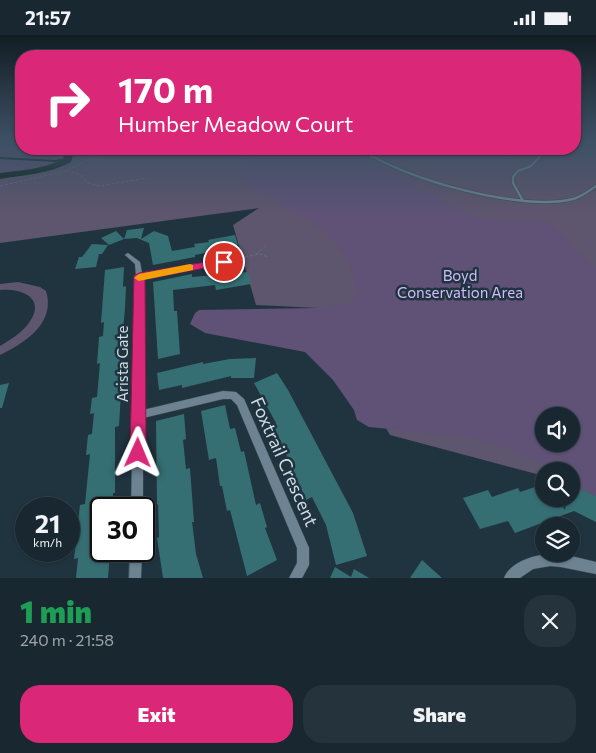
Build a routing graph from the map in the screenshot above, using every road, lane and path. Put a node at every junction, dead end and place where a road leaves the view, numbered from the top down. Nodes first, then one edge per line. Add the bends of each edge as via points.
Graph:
1 (80, 163) edge
2 (385, 163) edge
3 (534, 163) edge
4 (66, 171) junction
5 (147, 178) dead end
6 (0, 186) edge
7 (596, 186) edge
8 (523, 201) junction
9 (265, 246) dead end
10 (256, 254) junction
11 (128, 255) dead end
12 (268, 257) dead end
13 (224, 262) joint
14 (139, 276) junction
15 (139, 415) junction
16 (137, 497) edge
17 (136, 562) edge
18 (595, 568) edge
19 (136, 578) edge
20 (295, 578) edge
21 (510, 578) edge

1 - 4 path
2 - 8 lane via 403,172 481,194
3 - 8 lane via 513,177
4 - 5 path via 80,174 88,183 100,186
4 - 6 path
7 - 8 lane via 573,199
9 - 10 path
10 - 12 path
10 - 13 path
11 - 14 street, Arista Gate via 138,263
13 - 14 street
14 - 15 street, Arista Gate
15 - 16 street, Arista Gate
15 - 20 street, Foxtrail Crescent via 222,395 233,395 241,402 303,548 303,565
17 - 19 street
18 - 21 street via 558,559 530,562

